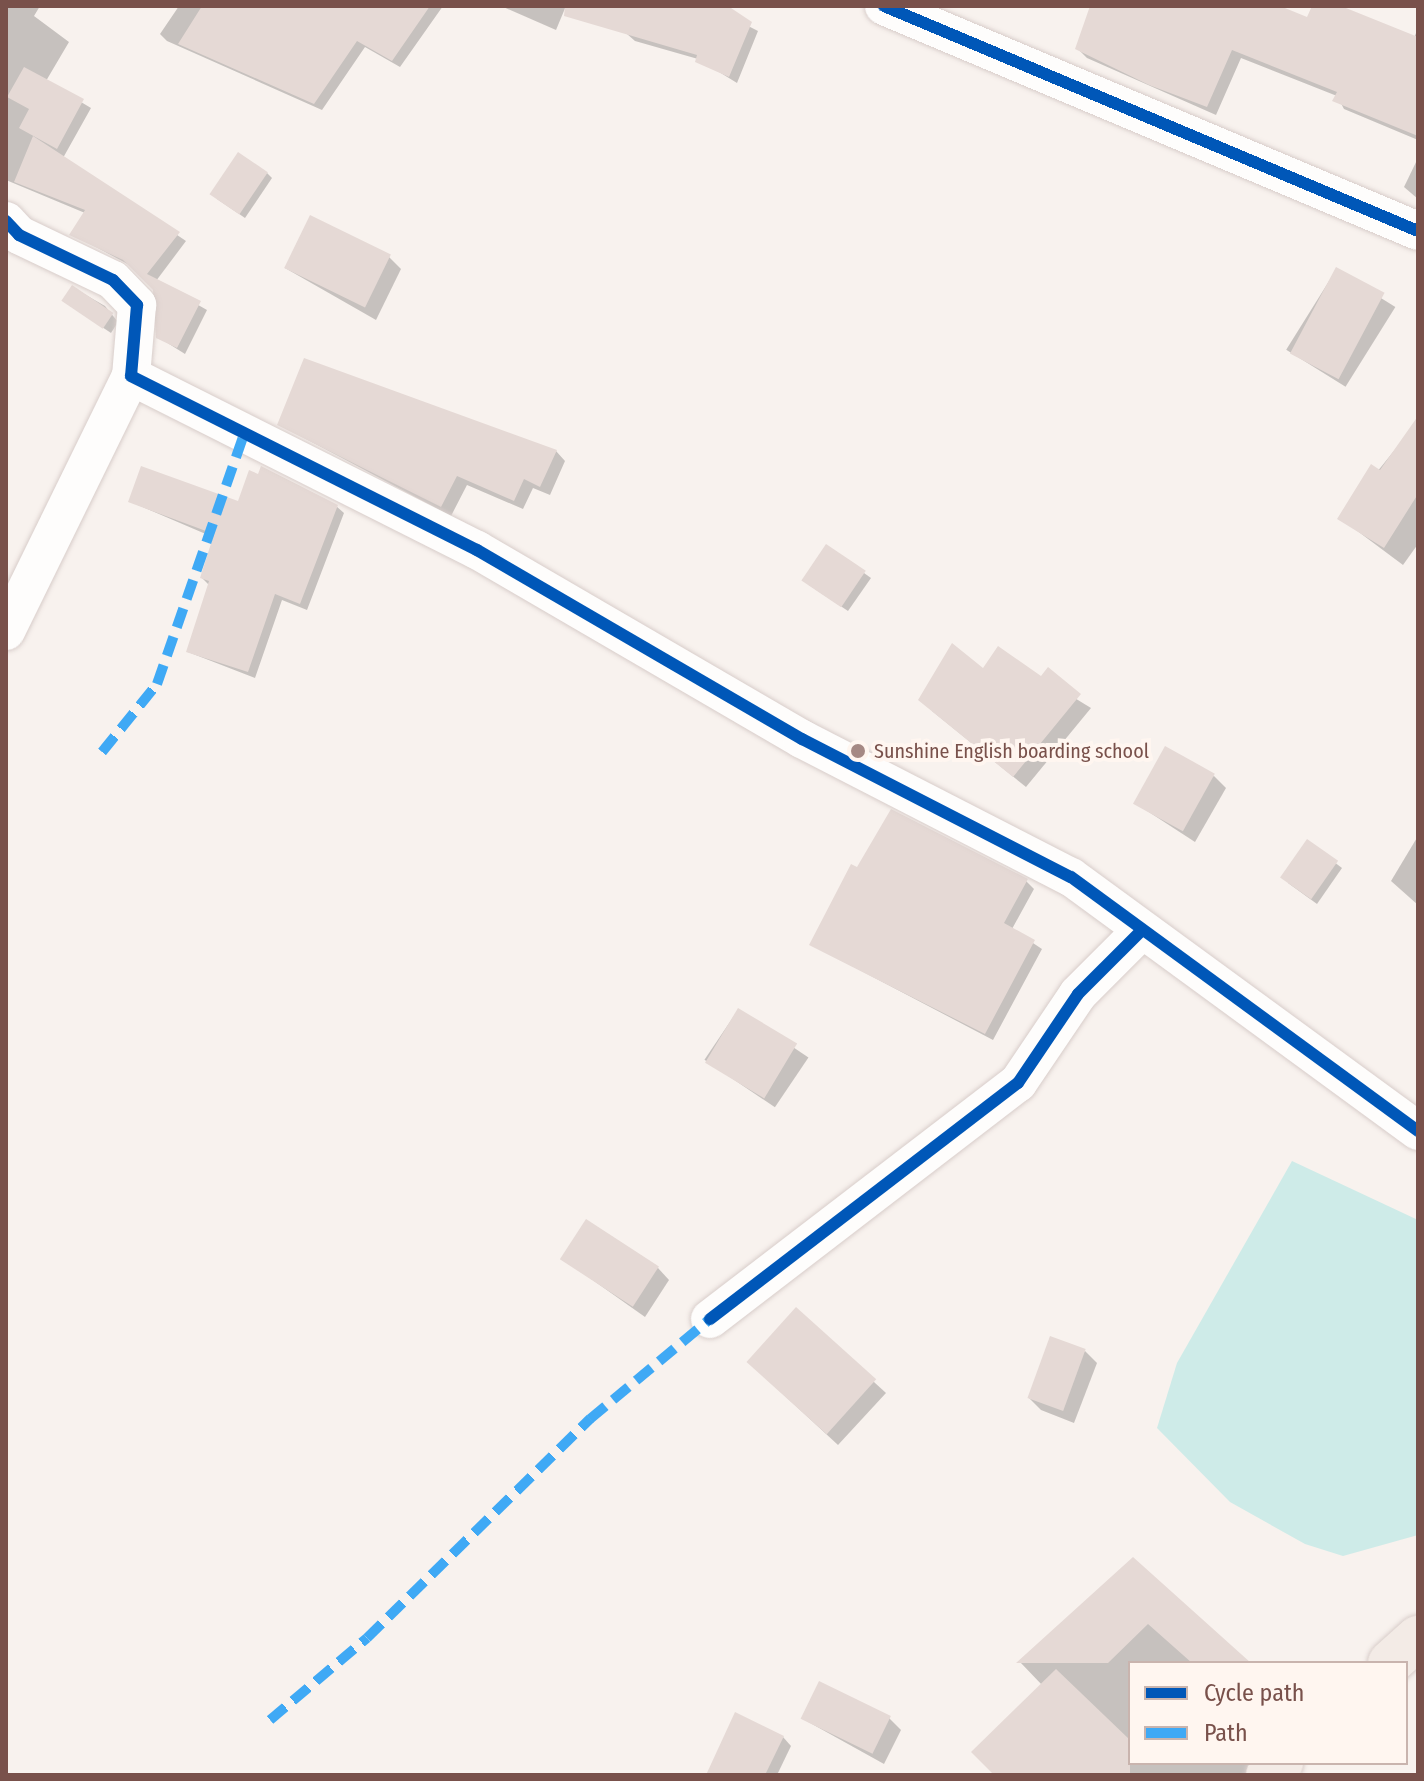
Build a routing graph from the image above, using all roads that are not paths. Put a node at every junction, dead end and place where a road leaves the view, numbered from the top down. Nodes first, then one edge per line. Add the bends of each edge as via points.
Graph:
1 (884, 6) edge
2 (6, 221) edge
3 (1418, 231) edge
4 (131, 376) junction
5 (6, 631) edge
6 (1139, 933) junction
7 (1418, 1131) edge
8 (710, 1319) dead end
9 (1418, 1638) edge
10 (1392, 1661) edge

1 - 3 street
2 - 4 street via 19,235 113,280 137,305
4 - 5 street
4 - 6 street via 477,550 802,739 1071,877
6 - 7 street
6 - 8 street via 1078,994 1018,1083
9 - 10 main road

